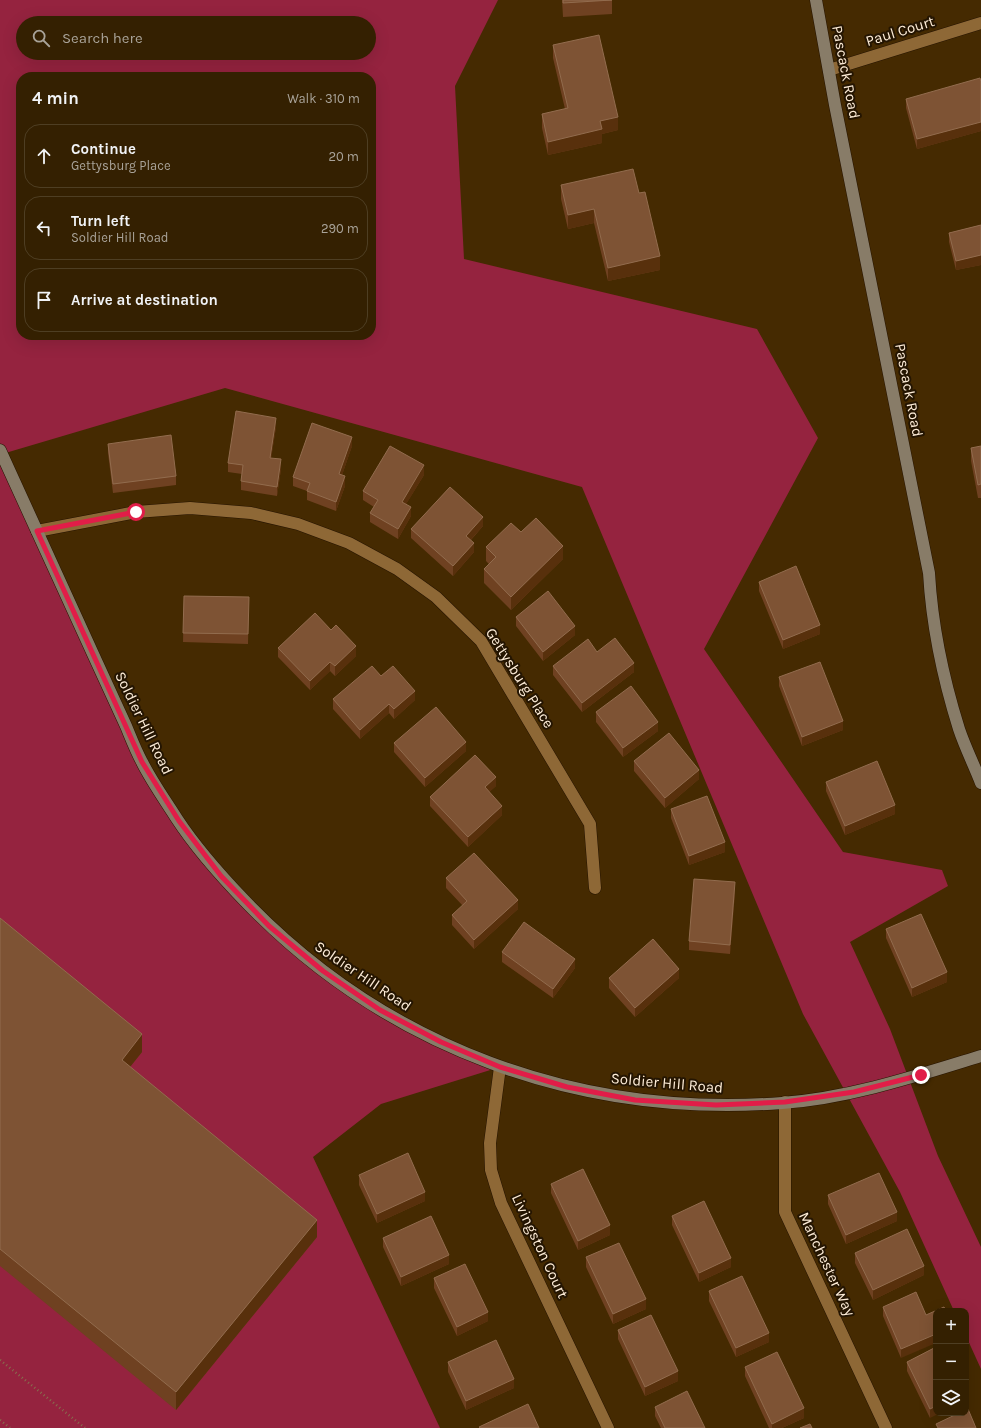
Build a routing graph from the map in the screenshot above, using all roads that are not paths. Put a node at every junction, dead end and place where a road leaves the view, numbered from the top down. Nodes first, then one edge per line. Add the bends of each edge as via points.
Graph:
1 (816, 0) edge
2 (981, 23) edge
3 (829, 70) junction
4 (0, 450) edge
5 (37, 531) junction
6 (981, 783) edge
7 (595, 888) dead end
8 (981, 1056) edge
9 (500, 1067) junction
10 (785, 1102) junction
11 (608, 1428) edge
12 (886, 1428) edge

1 - 3 street, Pascack Road
2 - 3 street, Paul Court
3 - 6 street, Pascack Road via 929,573 943,671 960,730
4 - 5 street, Soldier Hill Road
5 - 7 street, Gettysburg Place via 136,512 190,508 252,513 298,524 349,543 397,569 436,597 481,641 590,824
5 - 9 street, Soldier Hill Road via 142,762 179,821 221,876 269,926 329,976 380,1010 441,1042
8 - 10 street, Soldier Hill Road via 854,1092
9 - 10 street, Soldier Hill Road via 567,1087 635,1100 716,1105
9 - 11 street, Livingston Court via 490,1144 491,1170 501,1203
10 - 12 street, Manchester Way via 785,1212

